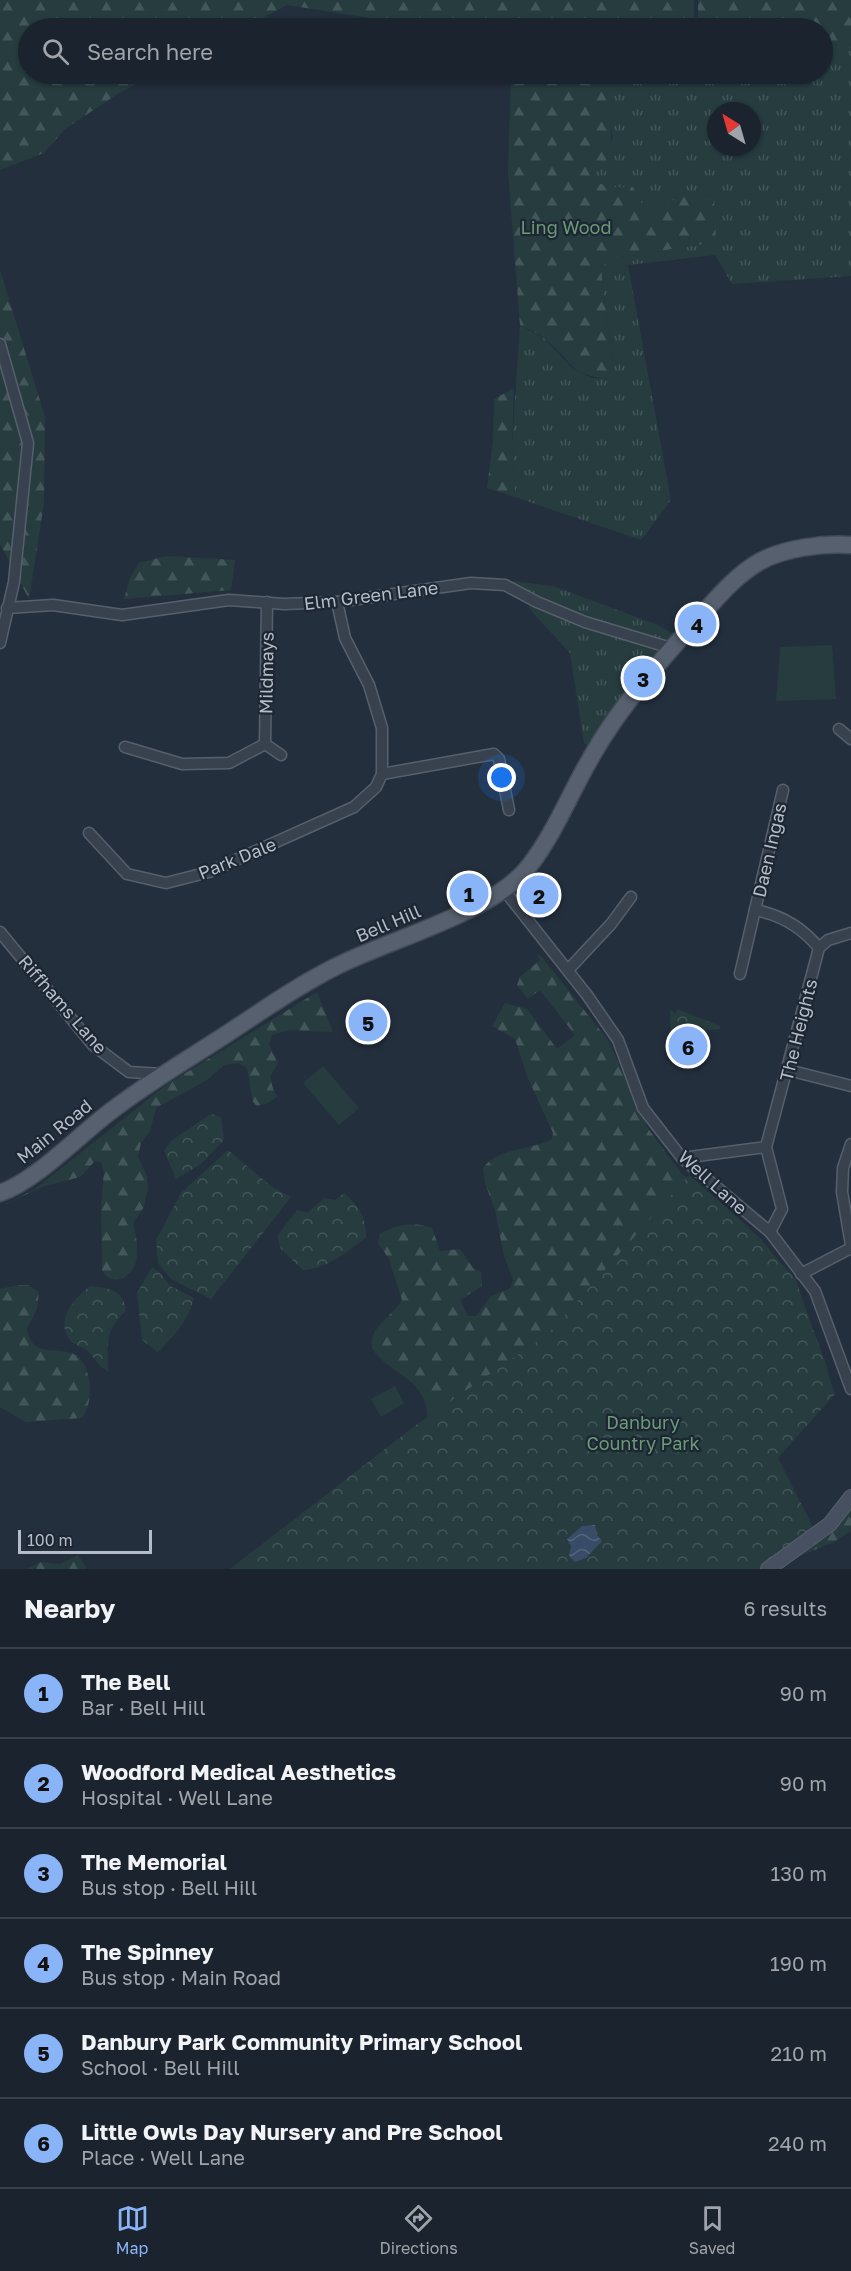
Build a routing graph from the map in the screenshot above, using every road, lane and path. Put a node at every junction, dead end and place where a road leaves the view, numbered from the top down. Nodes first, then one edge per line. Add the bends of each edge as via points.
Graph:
1 (0, 344) edge
2 (851, 545) edge
3 (14, 582) junction
4 (267, 602) junction
5 (337, 602) junction
6 (7, 608) junction
7 (24, 608) junction
8 (0, 643) edge
9 (671, 648) junction
10 (838, 729) dead end
11 (851, 739) edge
12 (265, 744) junction
13 (124, 747) dead end
14 (281, 755) dead end
15 (381, 774) junction
16 (783, 790) dead end
17 (509, 810) dead end
18 (89, 832) dead end
19 (504, 890) junction
20 (631, 897) dead end
21 (755, 910) junction
22 (0, 932) edge
23 (851, 933) edge
24 (819, 948) junction
25 (568, 970) junction
26 (740, 974) dead end
27 (788, 1070) junction
28 (129, 1072) junction
29 (165, 1074) junction
30 (851, 1086) edge
31 (132, 1096) junction
32 (851, 1144) edge
33 (766, 1147) junction
34 (682, 1158) junction
35 (0, 1193) edge
36 (770, 1232) junction
37 (851, 1247) edge
38 (801, 1274) junction
39 (851, 1389) edge
40 (851, 1497) edge
41 (768, 1569) edge

1 - 3 street via 28,443
2 - 9 main road via 815,546 760,561 734,581
3 - 6 street
3 - 7 street
4 - 5 street, Elm Green Lane
4 - 7 street, Elm Green Lane via 229,600 122,615 53,605
4 - 12 street, Mildmays
5 - 9 street, Elm Green Lane via 471,583 505,585 585,622
5 - 15 street via 345,638 369,685 382,728
6 - 7 street, Elm Green Lane
6 - 8 street
9 - 19 main road, Bell Hill via 594,752 546,842 528,868
10 - 11 street
12 - 13 street via 229,763 182,764
12 - 14 street
15 - 17 street via 494,754 499,759
15 - 18 street, Park Dale via 376,787 354,807 209,872 166,883 127,874
16 - 21 street, Daen Ingas
19 - 25 street, Well Lane
19 - 29 main road, Bell Hill via 422,931 336,966
20 - 25 street via 597,941
21 - 24 street, Daen Ingas via 783,918
21 - 26 street, Daen Ingas
22 - 28 street, Riffhams Lane via 93,1045
23 - 24 street via 828,940
24 - 27 street, The Heights
25 - 34 street, Well Lane via 618,1040 643,1108
27 - 30 street
27 - 33 street, The Heights
28 - 29 street
28 - 31 street
29 - 31 main road, Bell Hill
31 - 35 main road, Main Road via 24,1180
32 - 37 street via 843,1168 842,1191
33 - 34 street
33 - 36 street via 782,1209
34 - 36 street, Well Lane
36 - 38 street, Well Lane
37 - 38 street
38 - 39 street, Well Lane via 815,1291
40 - 41 street via 830,1524

